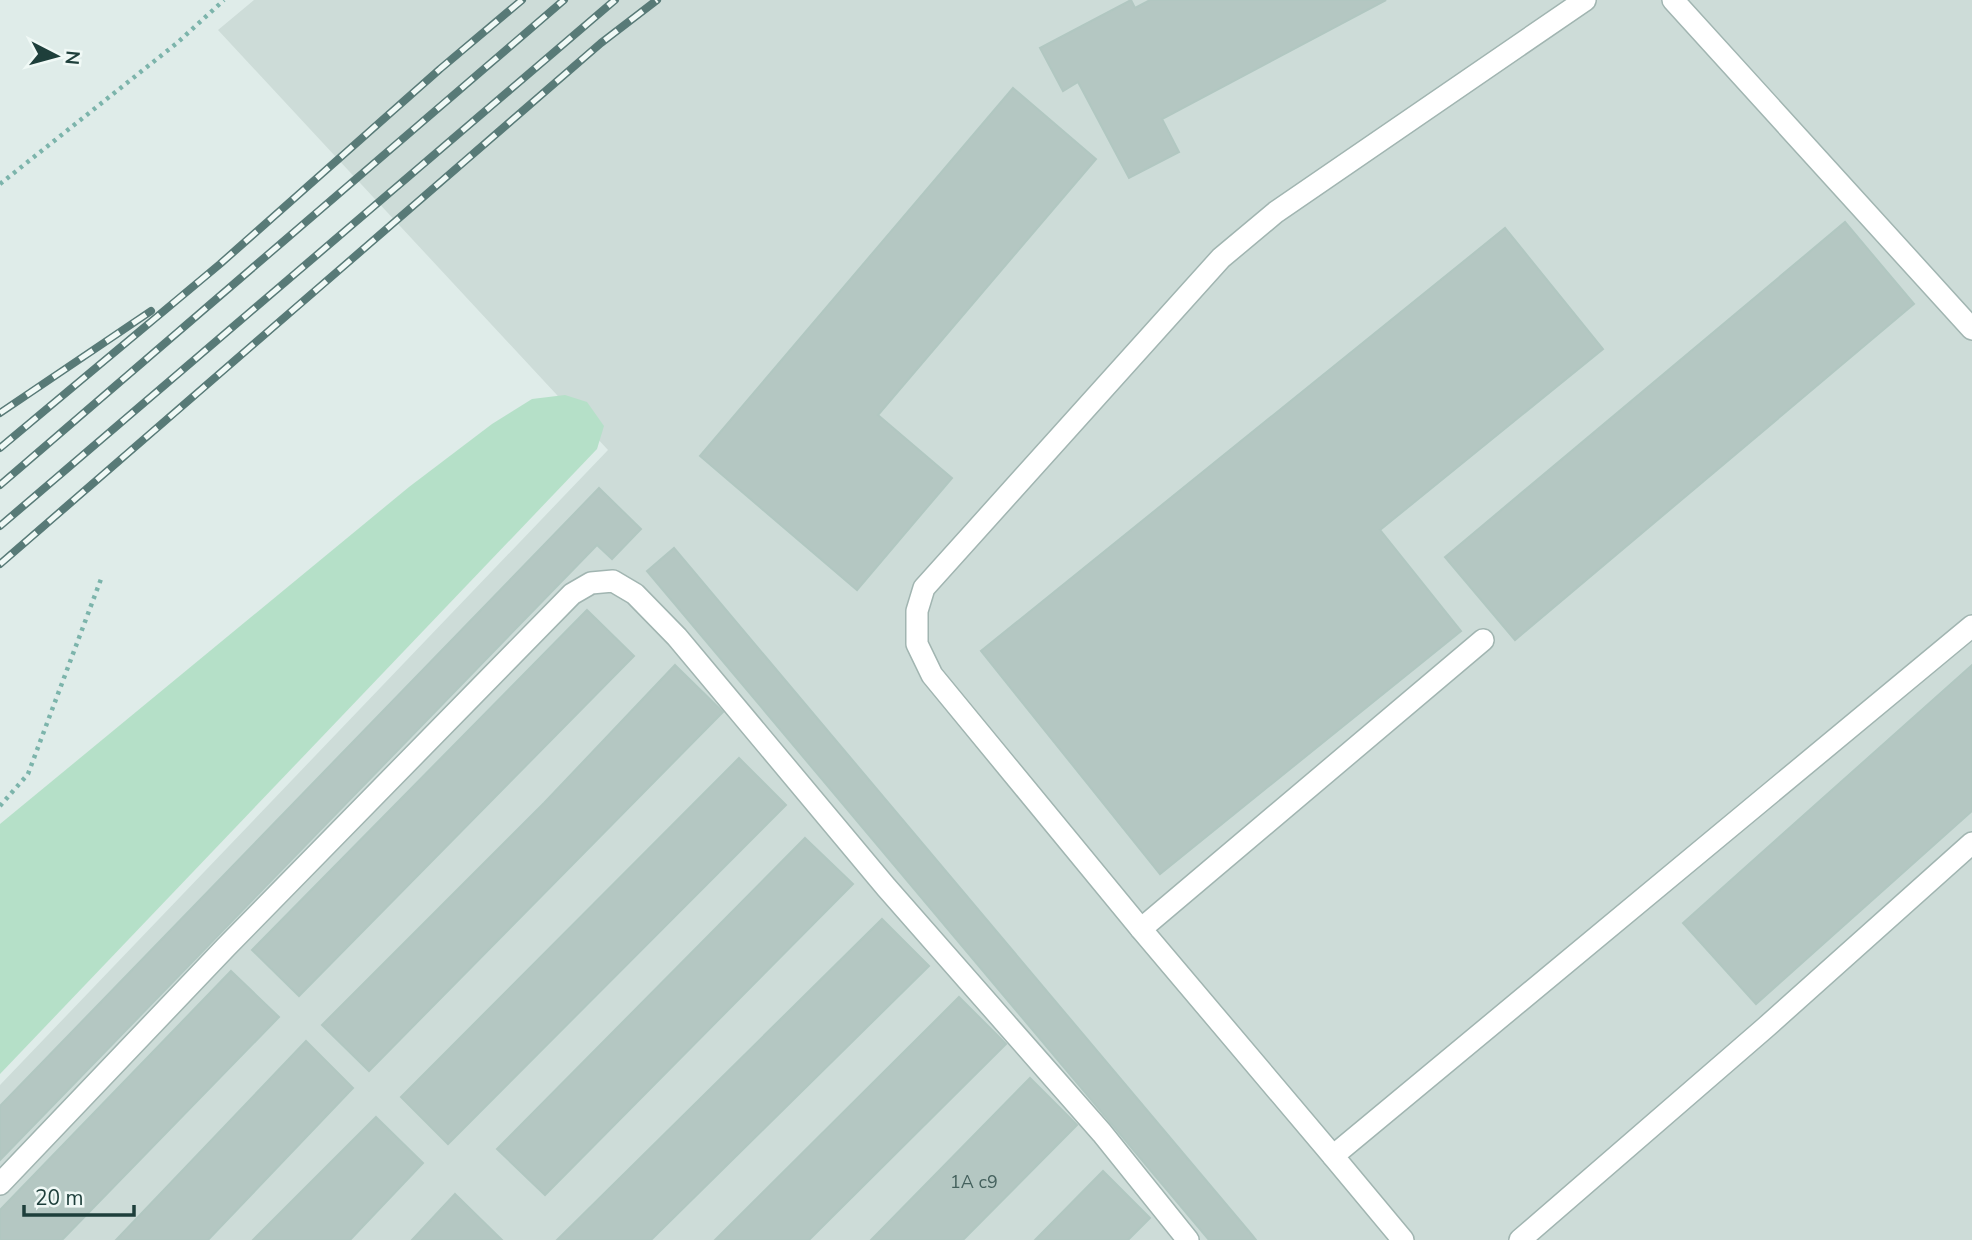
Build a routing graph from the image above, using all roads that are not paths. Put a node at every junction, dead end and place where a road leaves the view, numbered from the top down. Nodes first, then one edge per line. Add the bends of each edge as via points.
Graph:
1 (1585, 0) edge
2 (1673, 0) edge
3 (1972, 329) edge
4 (1972, 626) edge
5 (1483, 640) dead end
6 (1972, 844) edge
7 (1141, 929) junction
8 (1333, 1156) junction
9 (0, 1184) edge
10 (1188, 1240) edge
11 (1403, 1240) edge
12 (1520, 1240) edge

1 - 7 lane via 1276,212 1221,258 924,588 917,611 917,644 932,675
2 - 3 lane
4 - 8 lane
5 - 7 lane
6 - 12 lane
7 - 8 lane
8 - 11 lane
9 - 10 lane via 572,594 591,583 613,581 635,594 677,636

